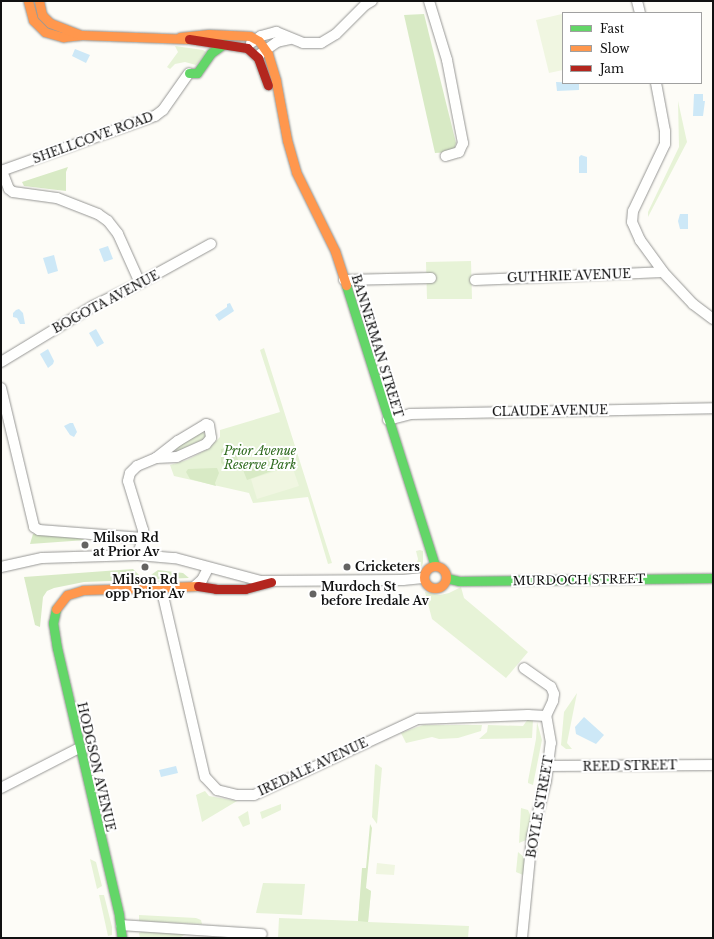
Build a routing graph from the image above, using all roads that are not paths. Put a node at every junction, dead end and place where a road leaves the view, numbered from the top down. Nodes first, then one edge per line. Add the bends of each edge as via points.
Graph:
1 (28, 1) edge
2 (39, 1) edge
3 (372, 1) edge
4 (429, 1) edge
5 (637, 1) edge
6 (640, 12) edge
7 (82, 35) junction
8 (180, 37) junction
9 (290, 39) junction
10 (224, 44) junction
11 (261, 44) junction
12 (252, 52) junction
13 (189, 73) joint
14 (656, 84) edge
15 (287, 140) junction
16 (446, 156) dead end
17 (2, 171) edge
18 (211, 244) dead end
19 (663, 272) junction
20 (431, 278) dead end
21 (344, 280) junction
22 (475, 280) dead end
23 (140, 283) junction
24 (713, 319) edge
25 (1, 362) edge
26 (1, 388) edge
27 (713, 408) edge
28 (388, 420) junction
29 (156, 458) junction
30 (143, 538) junction
31 (138, 555) junction
32 (434, 565) junction
33 (1, 566) edge
34 (208, 568) junction
35 (423, 578) junction
36 (446, 578) junction
37 (713, 578) edge
38 (271, 582) junction
39 (196, 586) junction
40 (161, 587) junction
41 (524, 668) dead end
42 (546, 716) junction
43 (79, 748) junction
44 (713, 765) edge
45 (548, 766) junction
46 (1, 788) edge
47 (121, 925) junction
48 (262, 934) dead end
49 (122, 938) edge
50 (522, 938) edge

1 - 7 main road via 34,20 45,32 63,37
2 - 7 main road via 42,14 50,23
3 - 9 street via 327,41 309,44
4 - 16 street via 447,60 463,143 459,152
5 - 6 street
7 - 8 main road
8 - 10 main road
8 - 11 main road via 228,34
9 - 11 street
9 - 11 street via 276,32
10 - 12 main road
10 - 13 main road via 216,48 197,73
11 - 12 street
11 - 12 street
11 - 15 main road, BANNERMAN STREET via 276,81
12 - 15 main road, BANNERMAN STREET via 267,80
13 - 17 street, SHELLCOVE ROAD via 163,110 155,116
14 - 19 street via 665,144 633,210 632,222 640,240
15 - 21 main road, BANNERMAN STREET via 297,176 333,245
17 - 23 street via 9,189 13,192 57,198 98,214 108,221 118,234
18 - 23 street, BOGOTA AVENUE
19 - 22 street, GUTHRIE AVENUE
19 - 24 street via 693,304
20 - 21 street
21 - 28 main road, BANNERMAN STREET
23 - 25 street, BOGOTA AVENUE via 93,306
26 - 30 street via 34,527 39,530
27 - 28 street, CLAUDE AVENUE via 410,414
28 - 32 main road, BANNERMAN STREET
29 - 29 street via 183,437 206,424 209,425 211,438 206,444 177,456
29 - 30 street via 137,466 128,477 142,525
30 - 31 street
31 - 33 street via 42,558
31 - 34 street via 175,558
32 - 35 main road via 428,568
32 - 36 main road via 442,568
34 - 38 street via 251,580
34 - 39 street
35 - 36 main road via 425,584 434,588 443,585
35 - 38 street
36 - 37 main road, MURDOCH STREET via 459,581
38 - 39 main road via 245,589
39 - 40 main road
40 - 42 street, IREDALE AVENUE via 205,777 217,790 243,796 254,795 418,719 528,714
40 - 43 main road, HODGSON AVENUE via 92,589 74,592 61,600 54,614 54,633
41 - 42 street via 551,687 554,701
42 - 45 street, BOYLE STREET via 551,743
43 - 46 street
43 - 47 main road, HODGSON AVENUE
44 - 45 street, REED STREET
45 - 50 street, BOYLE STREET via 532,836
47 - 48 street
47 - 49 main road, HODGSON AVENUE

